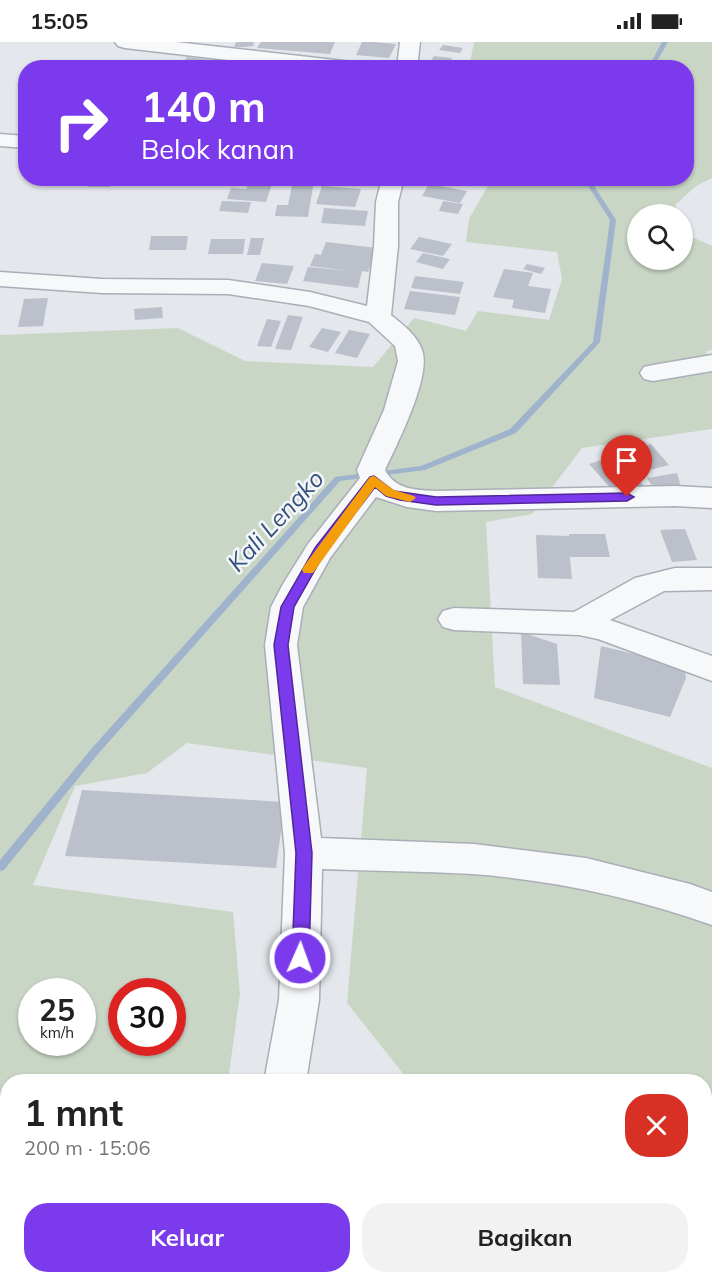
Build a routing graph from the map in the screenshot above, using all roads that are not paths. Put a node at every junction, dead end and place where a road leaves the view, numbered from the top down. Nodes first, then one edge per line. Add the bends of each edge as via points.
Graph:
1 (125, 42) edge
2 (410, 42) edge
3 (282, 60) edge
4 (408, 60) edge
5 (0, 140) edge
6 (18, 141) edge
7 (391, 186) edge
8 (0, 279) edge
9 (378, 317) junction
10 (712, 363) edge
11 (653, 373) dead end
12 (373, 476) junction
13 (712, 498) edge
14 (712, 579) edge
15 (454, 619) dead end
16 (579, 624) junction
17 (712, 669) edge
18 (304, 853) junction
19 (712, 909) edge
20 (286, 1074) edge

1 - 3 street
2 - 4 street
5 - 6 street
7 - 9 street
8 - 9 street via 102,286 228,287 310,299
9 - 12 street via 404,341 412,358 411,376
10 - 11 street
12 - 13 street via 390,493 436,501
12 - 18 street via 319,551 288,607 281,645
14 - 16 street via 672,578 656,582
15 - 16 street
16 - 17 street
18 - 19 street via 474,858 586,874
18 - 20 street via 299,1000

